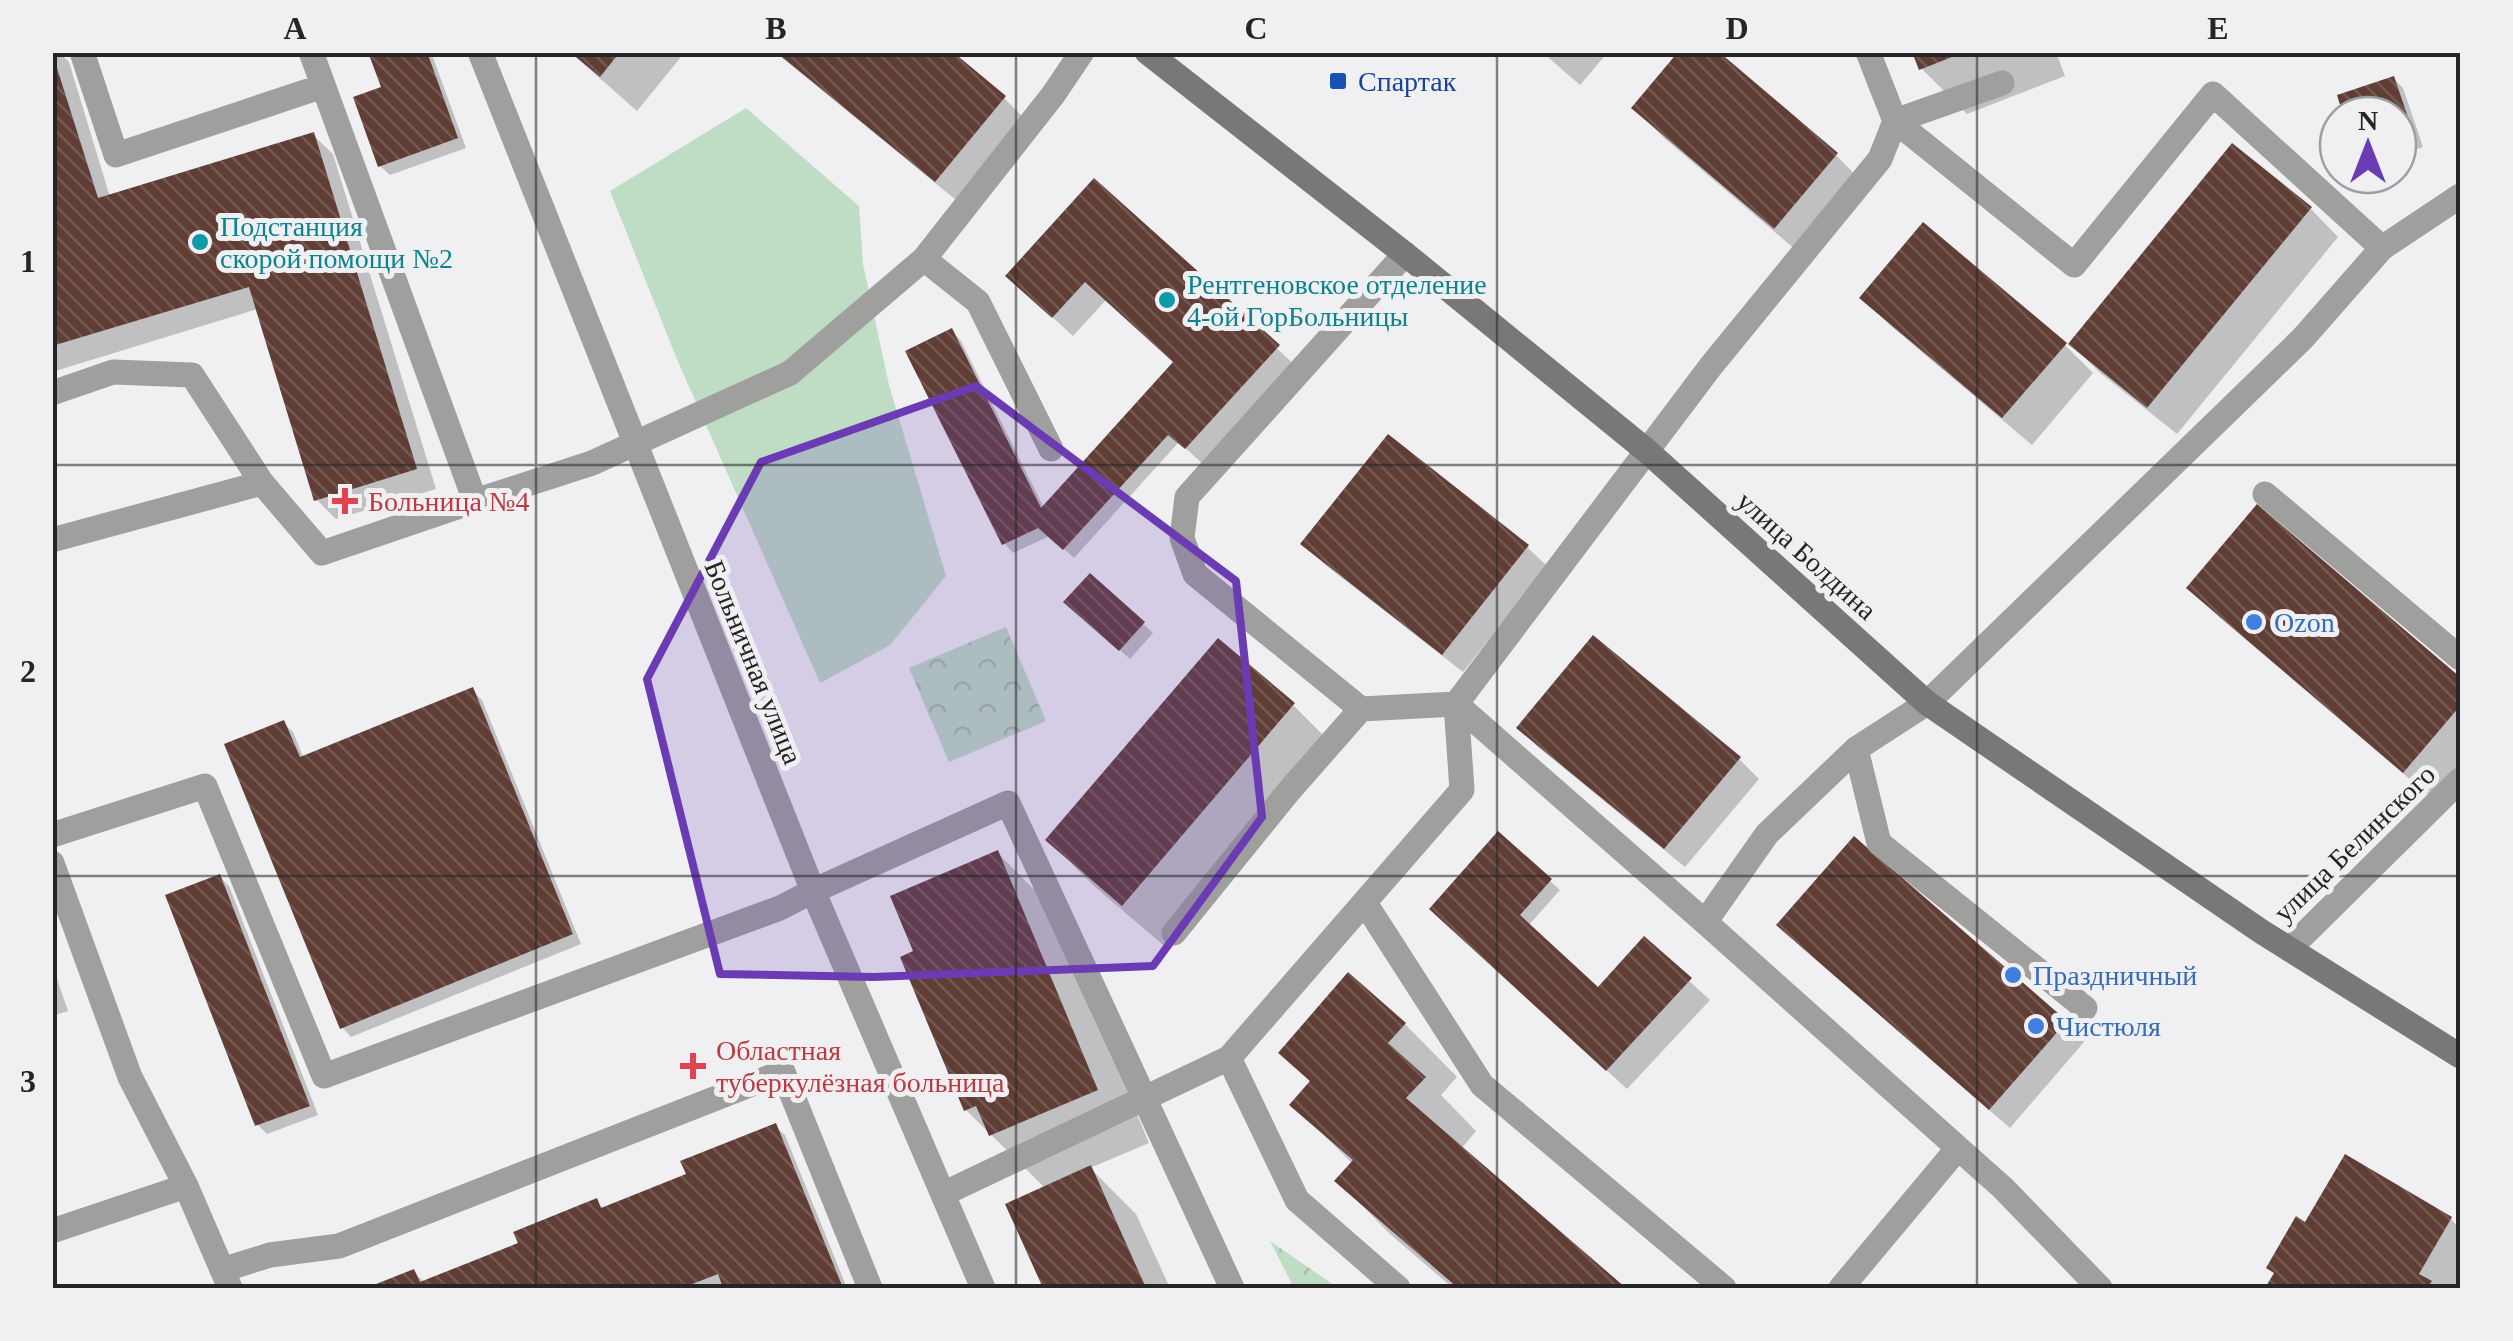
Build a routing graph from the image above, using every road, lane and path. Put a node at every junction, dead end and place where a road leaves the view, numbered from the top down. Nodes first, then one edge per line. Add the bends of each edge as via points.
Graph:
1 (82, 52) edge
2 (311, 52) edge
3 (480, 52) edge
4 (1082, 52) edge
5 (1147, 52) edge
6 (1868, 52) edge
7 (2002, 83) dead end
8 (322, 86) junction
9 (1896, 121) junction
10 (2460, 196) edge
11 (2382, 248) junction
12 (1405, 254) junction
13 (924, 259) junction
14 (52, 393) edge
15 (635, 443) junction
16 (1051, 449) dead end
17 (1647, 451) junction
18 (262, 482) junction
19 (2265, 494) dead end
20 (475, 500) junction
21 (52, 540) edge
22 (2460, 658) edge
23 (1927, 702) junction
24 (1456, 704) junction
25 (1361, 709) junction
26 (1856, 750) junction
27 (2460, 780) edge
28 (52, 835) edge
29 (52, 863) edge
30 (813, 891) junction
31 (1364, 903) junction
32 (1705, 922) junction
33 (1174, 933) dead end
34 (2289, 949) junction
35 (2086, 1008) dead end
36 (2460, 1056) edge
37 (1228, 1058) junction
38 (1143, 1100) junction
39 (1958, 1148) junction
40 (186, 1186) junction
41 (943, 1194) junction
42 (52, 1231) edge
43 (226, 1279) edge
44 (870, 1288) edge
45 (983, 1288) edge
46 (1232, 1288) edge
47 (1398, 1288) edge
48 (1724, 1288) edge
49 (1840, 1288) edge
50 (2100, 1288) edge

1 - 8 street via 116,155
2 - 8 street
3 - 15 street, Больничная улица
4 - 13 street
5 - 12 main road, улица Болдина
6 - 9 street
7 - 9 street
8 - 20 street
9 - 11 street via 2074,265 2214,94
9 - 17 street via 1880,159
10 - 11 street
11 - 23 street via 2302,338
12 - 17 main road, улица Болдина
12 - 25 street via 1187,497 1182,538 1194,574
13 - 15 street via 790,374
13 - 16 street via 978,302
14 - 18 street via 113,372 192,375
15 - 20 street
15 - 30 street, Больничная улица
17 - 23 main road, улица Болдина
17 - 24 street
18 - 20 street via 322,553
18 - 21 street
19 - 22 street
23 - 26 street
23 - 34 main road, улица Болдина
24 - 25 street
24 - 31 street via 1462,790
24 - 32 street
25 - 33 street
26 - 32 street via 1768,834
26 - 35 street via 1879,843
27 - 34 street, улица Белинского
28 - 30 street via 205,786 324,1076
29 - 40 street via 130,1077
30 - 38 street via 1008,804
30 - 41 street, Больничная улица
31 - 37 street
31 - 48 street via 1482,1085
32 - 39 street
34 - 36 main road, улица Болдина
37 - 38 street
37 - 47 street via 1297,1200
38 - 41 street
38 - 46 street
39 - 49 street
39 - 50 street
40 - 42 street
40 - 43 street
41 - 45 street, Больничная улица
43 - 44 street via 270,1255 339,1246 783,1072

